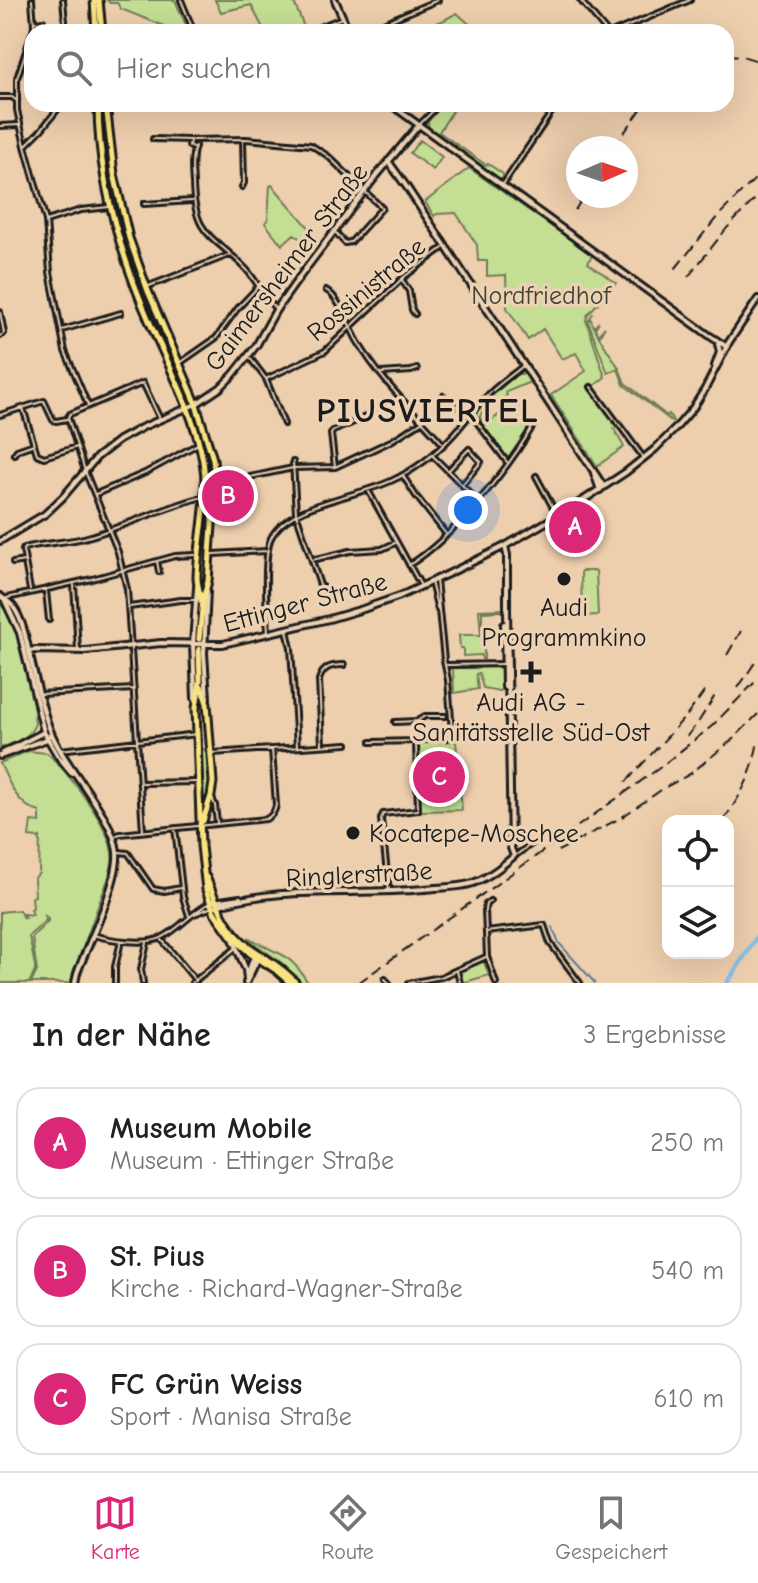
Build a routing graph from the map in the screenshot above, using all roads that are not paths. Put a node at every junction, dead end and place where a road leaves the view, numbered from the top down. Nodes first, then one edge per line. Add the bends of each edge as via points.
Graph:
1 (32, 0) edge
2 (63, 0) edge
3 (97, 0) edge
4 (181, 0) edge
5 (335, 0) edge
6 (438, 0) edge
7 (580, 0) edge
8 (688, 0) edge
9 (343, 18) junction
10 (34, 22) joint
11 (44, 24) edge
12 (65, 24) edge
13 (98, 24) edge
14 (191, 24) edge
15 (328, 24) edge
16 (346, 24) edge
17 (381, 24) edge
18 (600, 24) edge
19 (632, 24) edge
20 (24, 57) edge
21 (0, 97) edge
22 (17, 101) junction
23 (56, 112) edge
24 (98, 112) edge
25 (107, 112) edge
26 (401, 112) edge
27 (432, 112) edge
28 (552, 112) edge
29 (20, 125) junction
30 (419, 125) junction
31 (0, 126) edge
32 (153, 139) dead end
33 (243, 139) junction
34 (203, 140) junction
35 (190, 143) junction
36 (25, 146) junction
37 (195, 146) junction
38 (193, 154) junction
39 (388, 161) junction
40 (503, 186) junction
41 (242, 187) dead end
42 (365, 191) junction
43 (193, 201) junction
44 (144, 204) dead end
45 (110, 207) junction
46 (46, 221) junction
47 (335, 232) junction
48 (446, 246) junction
49 (230, 255) junction
50 (401, 280) junction
51 (146, 286) junction
52 (259, 287) junction
53 (326, 290) dead end
54 (758, 299) edge
55 (276, 310) junction
56 (0, 312) edge
57 (121, 313) dead end
58 (415, 314) dead end
59 (350, 328) junction
60 (61, 330) junction
61 (0, 336) edge
62 (710, 336) junction
63 (727, 347) junction
64 (249, 356) junction
65 (179, 363) junction
66 (524, 365) junction
67 (417, 369) dead end
68 (714, 372) junction
69 (380, 373) junction
70 (266, 379) junction
71 (591, 387) dead end
72 (443, 396) dead end
73 (401, 397) junction
74 (196, 404) junction
75 (88, 405) junction
76 (23, 408) junction
77 (187, 409) junction
78 (470, 414) junction
79 (0, 415) edge
80 (68, 418) junction
81 (160, 419) junction
82 (423, 421) junction
83 (284, 424) dead end
84 (534, 424) dead end
85 (34, 444) junction
86 (199, 444) junction
87 (443, 445) junction
88 (78, 446) junction
89 (14, 454) dead end
90 (433, 455) junction
91 (644, 459) junction
92 (293, 462) dead end
93 (508, 463) junction
94 (335, 467) junction
95 (293, 468) junction
96 (85, 471) junction
97 (448, 471) junction
98 (403, 476) junction
99 (536, 476) dead end
100 (215, 484) junction
101 (462, 485) junction
102 (602, 488) junction
103 (368, 491) junction
104 (95, 494) junction
105 (204, 497) junction
106 (478, 500) junction
107 (296, 513) junction
108 (558, 516) junction
109 (109, 530) junction
110 (447, 534) junction
111 (0, 541) edge
112 (396, 542) junction
113 (505, 546) junction
114 (268, 551) junction
115 (199, 554) junction
116 (210, 554) junction
117 (25, 560) junction
118 (156, 560) junction
119 (311, 560) junction
120 (13, 563) dead end
121 (409, 565) junction
122 (123, 570) junction
123 (159, 572) dead end
124 (197, 581) junction
125 (208, 581) junction
126 (434, 581) junction
127 (74, 584) junction
128 (422, 586) junction
129 (323, 587) dead end
130 (46, 589) junction
131 (31, 592) junction
132 (2, 598) edge
133 (196, 600) junction
134 (129, 607) junction
135 (201, 610) junction
136 (49, 620) dead end
137 (287, 629) junction
138 (268, 633) junction
139 (199, 639) dead end
140 (193, 644) junction
141 (132, 647) junction
142 (202, 647) junction
143 (78, 651) junction
144 (28, 655) junction
145 (506, 664) junction
146 (344, 665) dead end
147 (446, 665) junction
148 (200, 680) junction
149 (135, 689) junction
150 (40, 694) junction
151 (207, 703) junction
152 (196, 708) junction
153 (420, 712) dead end
154 (445, 716) dead end
155 (421, 719) junction
156 (395, 722) dead end
157 (44, 732) junction
158 (209, 732) junction
159 (51, 734) junction
160 (198, 734) junction
161 (44, 740) junction
162 (139, 741) junction
163 (416, 741) junction
164 (198, 742) junction
165 (371, 742) dead end
166 (347, 744) dead end
167 (322, 746) junction
168 (297, 748) junction
169 (272, 749) junction
170 (60, 750) junction
171 (210, 754) junction
172 (0, 755) edge
173 (75, 775) junction
174 (199, 782) junction
175 (141, 783) junction
176 (211, 796) junction
177 (217, 824) junction
178 (201, 826) junction
179 (175, 828) junction
180 (143, 831) junction
181 (544, 835) dead end
182 (114, 837) junction
183 (117, 852) junction
184 (514, 856) junction
185 (182, 888) junction
186 (389, 892) junction
187 (246, 899) junction
188 (490, 901) dead end
189 (232, 902) junction
190 (213, 905) junction
191 (190, 917) junction
192 (225, 922) junction
193 (486, 932) junction
194 (92, 935) junction
195 (232, 937) junction
196 (161, 939) junction
197 (121, 940) junction
198 (147, 941) junction
199 (236, 947) junction
200 (229, 954) junction
201 (238, 954) junction
202 (487, 956) junction
203 (262, 958) junction
204 (252, 970) junction
205 (457, 970) junction
206 (385, 979) dead end
207 (194, 982) edge
208 (246, 982) edge
209 (75, 983) edge
210 (115, 983) edge
211 (143, 983) edge
212 (293, 983) edge
213 (389, 983) edge
214 (409, 983) edge
215 (460, 983) edge
216 (496, 983) edge
217 (580, 983) edge

1 - 10 street
2 - 12 street
3 - 13 main road
4 - 14 street
5 - 9 street
6 - 17 street
7 - 18 street
8 - 19 street
9 - 15 street
9 - 16 street
10 - 11 street
20 - 22 street
21 - 22 street
22 - 29 street
23 - 36 street
24 - 45 main road
25 - 51 main road via 116,186
26 - 30 street
27 - 30 street, Gaimersheimer Straße
28 - 40 street
29 - 31 street
29 - 36 street
30 - 39 street, Gaimersheimer Straße
30 - 40 street
32 - 35 street
33 - 34 street
33 - 41 street
33 - 42 street via 311,145
34 - 35 street
34 - 37 street
35 - 37 street
35 - 37 street
35 - 38 street
36 - 46 street
37 - 38 street
38 - 43 street
39 - 42 street, Gaimersheimer Straße
39 - 48 street
40 - 62 street
42 - 47 street, Gaimersheimer Straße
42 - 47 street via 382,208 351,242 345,243
43 - 44 street
43 - 49 street via 205,231
45 - 46 street
45 - 77 main road via 131,276
46 - 60 street
47 - 55 street, Gaimersheimer Straße
48 - 50 street, Rossinistraße
48 - 66 street
49 - 51 street
49 - 52 street
50 - 58 street
50 - 59 street, Rossinistraße
51 - 65 main road
52 - 55 street
52 - 65 street via 216,338
53 - 59 street
54 - 63 street, Ettinger Straße
55 - 64 street, Gaimersheimer Straße
56 - 61 street
57 - 60 street
59 - 69 street
59 - 70 street, Rossinistraße via 325,351
60 - 75 street via 67,359
62 - 63 street
62 - 68 street via 720,349
63 - 68 street, Ettinger Straße
64 - 70 street
64 - 74 street, Gaimersheimer Straße via 220,388
65 - 74 main road
66 - 78 street
66 - 102 street
67 - 69 street
68 - 91 street, Ettinger Straße via 685,418
69 - 73 street
70 - 83 street
71 - 91 street
72 - 78 street
73 - 82 street
73 - 94 street via 333,431
74 - 77 street, Gaimersheimer Straße
74 - 100 main road via 211,448
75 - 80 street
75 - 81 street via 143,383
76 - 79 street
76 - 80 street via 44,401 53,420
76 - 85 street
77 - 81 street, Gaimersheimer Straße
77 - 86 main road
78 - 87 street
78 - 93 street
80 - 88 street
81 - 96 street, Gaimersheimer Straße via 119,440
82 - 87 street
82 - 94 street
84 - 93 street
85 - 88 street via 44,457
85 - 89 street
86 - 104 street
86 - 105 main road
87 - 90 street
88 - 96 street
90 - 97 street
90 - 98 street
91 - 102 street, Ettinger Straße
92 - 95 street
93 - 106 street
94 - 95 street
95 - 100 street
95 - 107 street
96 - 104 street
96 - 111 street, Gaimersheimer Straße via 45,514
97 - 101 street
97 - 101 street via 469,449 481,462
98 - 103 street
98 - 110 street
99 - 108 street
100 - 116 main road
101 - 106 street
102 - 108 street, Ettinger Straße
103 - 107 street
103 - 112 street
104 - 109 street
105 - 109 street
105 - 115 main road
106 - 110 street
107 - 114 street via 273,534
107 - 119 street
108 - 113 street, Ettinger Straße
109 - 117 street via 23,549
109 - 122 street
110 - 121 street
112 - 119 street
112 - 121 street
113 - 126 street, Ettinger Straße
113 - 145 street
114 - 116 street
114 - 138 street
115 - 118 street
115 - 124 main road
116 - 125 main road
117 - 120 street
117 - 131 street
118 - 122 street
118 - 123 street
119 - 129 street
121 - 128 street
122 - 127 street
122 - 134 street
124 - 133 street
124 - 135 main road
125 - 135 main road
125 - 142 street
126 - 128 street, Ettinger Straße
126 - 147 street
127 - 130 street
127 - 143 street
128 - 137 street, Ettinger Straße via 363,609
130 - 131 street
130 - 136 street
131 - 132 street
132 - 144 street
133 - 134 street
133 - 140 street
134 - 141 street
135 - 139 main road
137 - 138 street, Ettinger Straße
137 - 168 street
138 - 142 street, Ettinger Straße
140 - 141 street, Ettinger Straße
140 - 142 street, Ettinger Straße
140 - 152 street
141 - 143 street, Ettinger Straße
141 - 149 street
142 - 148 main road
142 - 151 street
143 - 144 street, Ettinger Straße
144 - 150 street
144 - 157 street
145 - 147 street
145 - 184 street
146 - 167 street via 326,668 319,680
147 - 163 street via 452,732 447,738
148 - 151 main road
148 - 152 main road
149 - 150 street
149 - 162 street
150 - 159 street
151 - 158 main road
152 - 160 main road
153 - 155 street
154 - 155 street
155 - 156 street
157 - 159 street
157 - 161 street
157 - 172 street
158 - 160 main road
158 - 171 main road
159 - 161 street
159 - 170 street
160 - 162 street
160 - 164 main road
161 - 172 street
161 - 173 street
162 - 170 street
162 - 175 street
163 - 165 street
163 - 186 street via 418,810 383,814 381,819
164 - 171 main road
164 - 174 main road
166 - 167 street
167 - 168 street
168 - 169 street
169 - 171 street
169 - 177 street via 275,812 266,819
170 - 173 street
171 - 176 main road
173 - 182 street
174 - 175 street
174 - 178 main road
175 - 180 street
176 - 177 street
176 - 178 main road
177 - 178 street
178 - 179 street
178 - 190 main road via 206,890
179 - 180 street
179 - 185 street
180 - 182 street
181 - 184 street
182 - 183 street
183 - 185 street via 128,853 153,889
183 - 194 street via 114,878
184 - 186 street, Ringlerstraße via 473,883
185 - 191 street
186 - 187 street, Ringlerstraße
187 - 189 street, Ringlerstraße
187 - 190 street, Ringlerstraße
188 - 193 street via 485,906
189 - 190 street, Ringlerstraße
189 - 192 street via 224,911
190 - 191 street, Ringlerstraße
190 - 192 main road
190 - 195 main road
191 - 196 street, Ringlerstraße
192 - 203 main road
193 - 202 street
193 - 217 street via 544,925 550,943
194 - 197 street, Ringlerstraße
194 - 209 street
195 - 199 street
195 - 203 main road
196 - 198 street, Ringlerstraße
196 - 207 street
197 - 198 street, Ringlerstraße
197 - 210 street
198 - 211 street
199 - 200 street
199 - 201 street
200 - 201 street
200 - 207 street
201 - 208 street
202 - 205 street
202 - 216 street
203 - 204 street
203 - 204 street
203 - 208 street via 252,961
203 - 212 main road via 287,972
204 - 208 street
205 - 214 street
205 - 215 street
206 - 213 street

